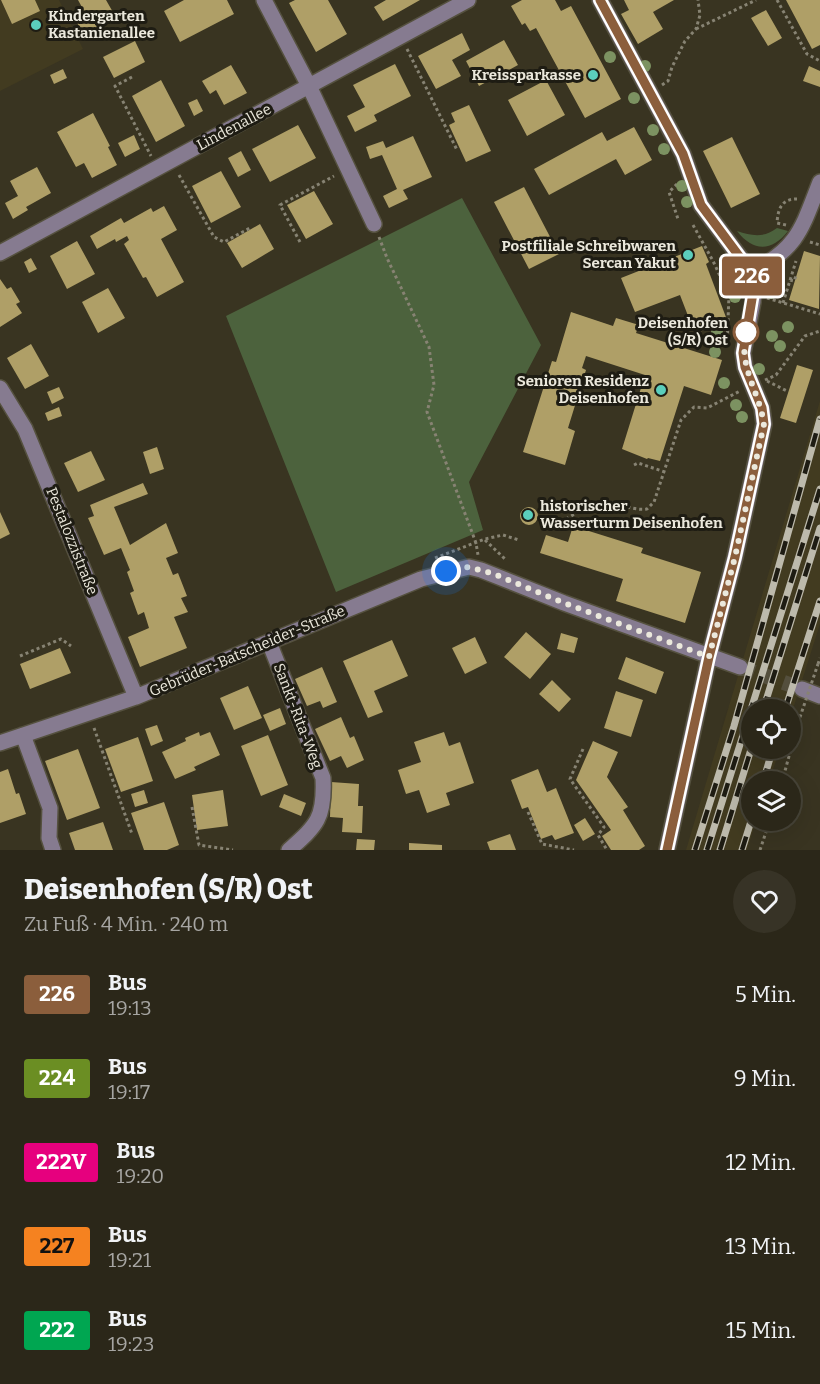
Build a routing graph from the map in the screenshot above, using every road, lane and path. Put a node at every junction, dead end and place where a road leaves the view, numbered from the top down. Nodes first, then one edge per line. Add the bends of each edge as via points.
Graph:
1 (264, 0) edge
2 (468, 0) edge
3 (600, 0) edge
4 (698, 0) edge
5 (756, 0) edge
6 (777, 0) edge
7 (696, 29) junction
8 (401, 36) junction
9 (820, 61) edge
10 (132, 78) dead end
11 (309, 86) junction
12 (650, 92) junction
13 (457, 150) dead end
14 (165, 164) junction
15 (348, 168) junction
16 (692, 177) junction
17 (820, 182) edge
18 (798, 198) dead end
19 (678, 219) dead end
20 (777, 223) dead end
21 (374, 224) joint
22 (693, 225) dead end
23 (250, 228) dead end
24 (300, 242) dead end
25 (0, 253) edge
26 (791, 253) junction
27 (751, 272) junction
28 (767, 297) dead end
29 (783, 303) junction
30 (820, 314) edge
31 (820, 331) edge
32 (728, 350) dead end
33 (0, 388) edge
34 (741, 391) dead end
35 (787, 391) dead end
36 (634, 465) dead end
37 (665, 472) junction
38 (561, 522) dead end
39 (485, 539) dead end
40 (505, 559) dead end
41 (487, 572) junction
42 (269, 642) junction
43 (71, 646) dead end
44 (20, 656) dead end
45 (709, 657) junction
46 (820, 658) edge
47 (740, 667) tunnel mouth
48 (802, 689) tunnel mouth
49 (820, 696) edge
50 (136, 697) junction
51 (88, 712) junction
52 (24, 735) junction
53 (0, 743) edge
54 (583, 750) dead end
55 (785, 771) edge
56 (192, 807) dead end
57 (528, 812) dead end
58 (766, 831) edge
59 (132, 834) dead end
60 (53, 850) edge
61 (233, 850) edge
62 (289, 850) edge
63 (574, 850) edge
64 (607, 850) edge
65 (667, 850) edge
66 (760, 850) edge

1 - 11 street
2 - 8 street, Lindenallee
3 - 12 street
4 - 7 path via 700,15
5 - 7 path
6 - 9 path via 807,54
7 - 12 path via 681,50 668,81
8 - 11 street, Lindenallee
8 - 13 path
10 - 14 path via 115,86
11 - 14 street, Lindenallee
11 - 15 street
12 - 16 street
14 - 23 path via 214,237 224,242
14 - 25 street, Lindenallee
15 - 21 street
15 - 24 path via 280,205
16 - 19 path via 669,192
16 - 27 street via 709,218
17 - 26 street
18 - 20 path via 790,198 781,206
21 - 41 path via 429,346 434,385 428,412
22 - 32 path via 729,295
26 - 27 street
26 - 29 path via 795,276
27 - 45 street via 754,287 743,353 764,424
28 - 29 path
29 - 30 path
31 - 35 path via 805,336 776,375 765,380
33 - 50 street, Pestalozzistraße via 25,429
34 - 37 path via 707,408 694,407 681,420
36 - 37 path
37 - 38 path via 654,502 647,509 605,502
39 - 40 path
41 - 42 street, Gebrüder-Batscheider-Straße via 469,567 421,579
41 - 45 street
42 - 50 street, Gebrüder-Batscheider-Straße
42 - 62 street, Sankt-Rita-Weg via 323,778 324,797 318,821
43 - 44 path via 61,639
45 - 47 street
45 - 65 street
46 - 55 path, bridge
48 - 49 street
50 - 51 street, Gebrüder-Batscheider-Straße
51 - 52 street, Gebrüder-Batscheider-Straße
51 - 59 path
52 - 53 street, Gebrüder-Batscheider-Straße
52 - 60 street via 50,808 49,838
54 - 64 path via 570,779 604,827 598,835
56 - 61 path via 199,845
57 - 63 path via 542,844
58 - 66 path

